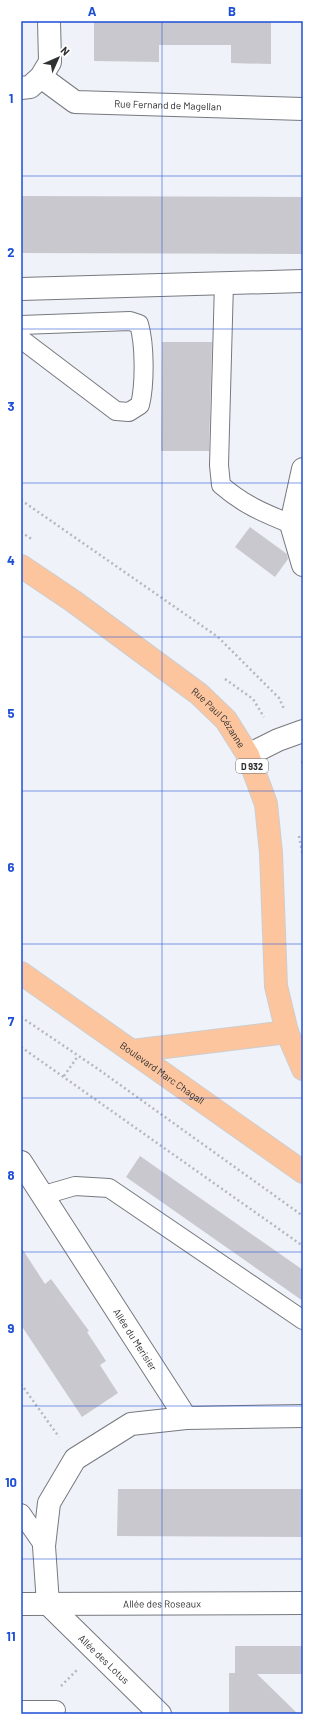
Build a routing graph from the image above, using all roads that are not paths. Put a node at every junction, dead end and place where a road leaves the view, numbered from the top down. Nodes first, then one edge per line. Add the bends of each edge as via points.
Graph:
1 (49, 21) edge
2 (41, 78) junction
3 (21, 88) edge
4 (303, 109) edge
5 (303, 281) edge
6 (224, 283) junction
7 (21, 289) edge
8 (21, 325) edge
9 (21, 339) edge
10 (303, 470) edge
11 (291, 524) junction
12 (303, 565) edge
13 (21, 566) edge
14 (300, 733) edge
15 (248, 755) junction
16 (21, 973) edge
17 (295, 1033) edge
18 (132, 1051) junction
19 (303, 1069) edge
20 (21, 1162) edge
21 (303, 1172) edge
22 (44, 1196) junction
23 (303, 1320) edge
24 (303, 1416) edge
25 (186, 1418) junction
26 (21, 1513) edge
27 (44, 1546) junction
28 (21, 1604) edge
29 (48, 1604) junction
30 (303, 1604) edge
31 (21, 1710) edge
32 (56, 1710) dead end
33 (160, 1714) edge

1 - 2 street via 50,62
2 - 3 street via 30,87
2 - 4 street, Rue Fernand de Magellan via 75,102
5 - 6 street
6 - 7 street
6 - 11 lane via 219,465 221,485 236,498 260,512
8 - 9 lane via 130,321 139,324 142,336 143,394 140,405 130,412 116,411
10 - 11 street
11 - 12 street
13 - 15 main road, Rue Paul Cézanne / D 932 via 199,694 226,720
14 - 15 street via 278,740
15 - 17 main road, Rue Paul Cézanne / D 932 via 266,804 276,986
16 - 18 main road, Boulevard Marc Chagall
17 - 18 main road
17 - 19 main road, Rue Paul Cézanne / D 932
18 - 21 main road, Boulevard Marc Chagall
20 - 22 street, Allée du Merisier
22 - 23 lane via 75,1186 109,1188
22 - 25 street, Allée du Merisier
24 - 25 street
25 - 27 street via 131,1424 75,1459 49,1503
26 - 27 lane
27 - 29 street
28 - 29 street, Allée des Roseaux
29 - 30 street, Allée des Roseaux
29 - 33 street, Allée des Lotus
31 - 32 lane

